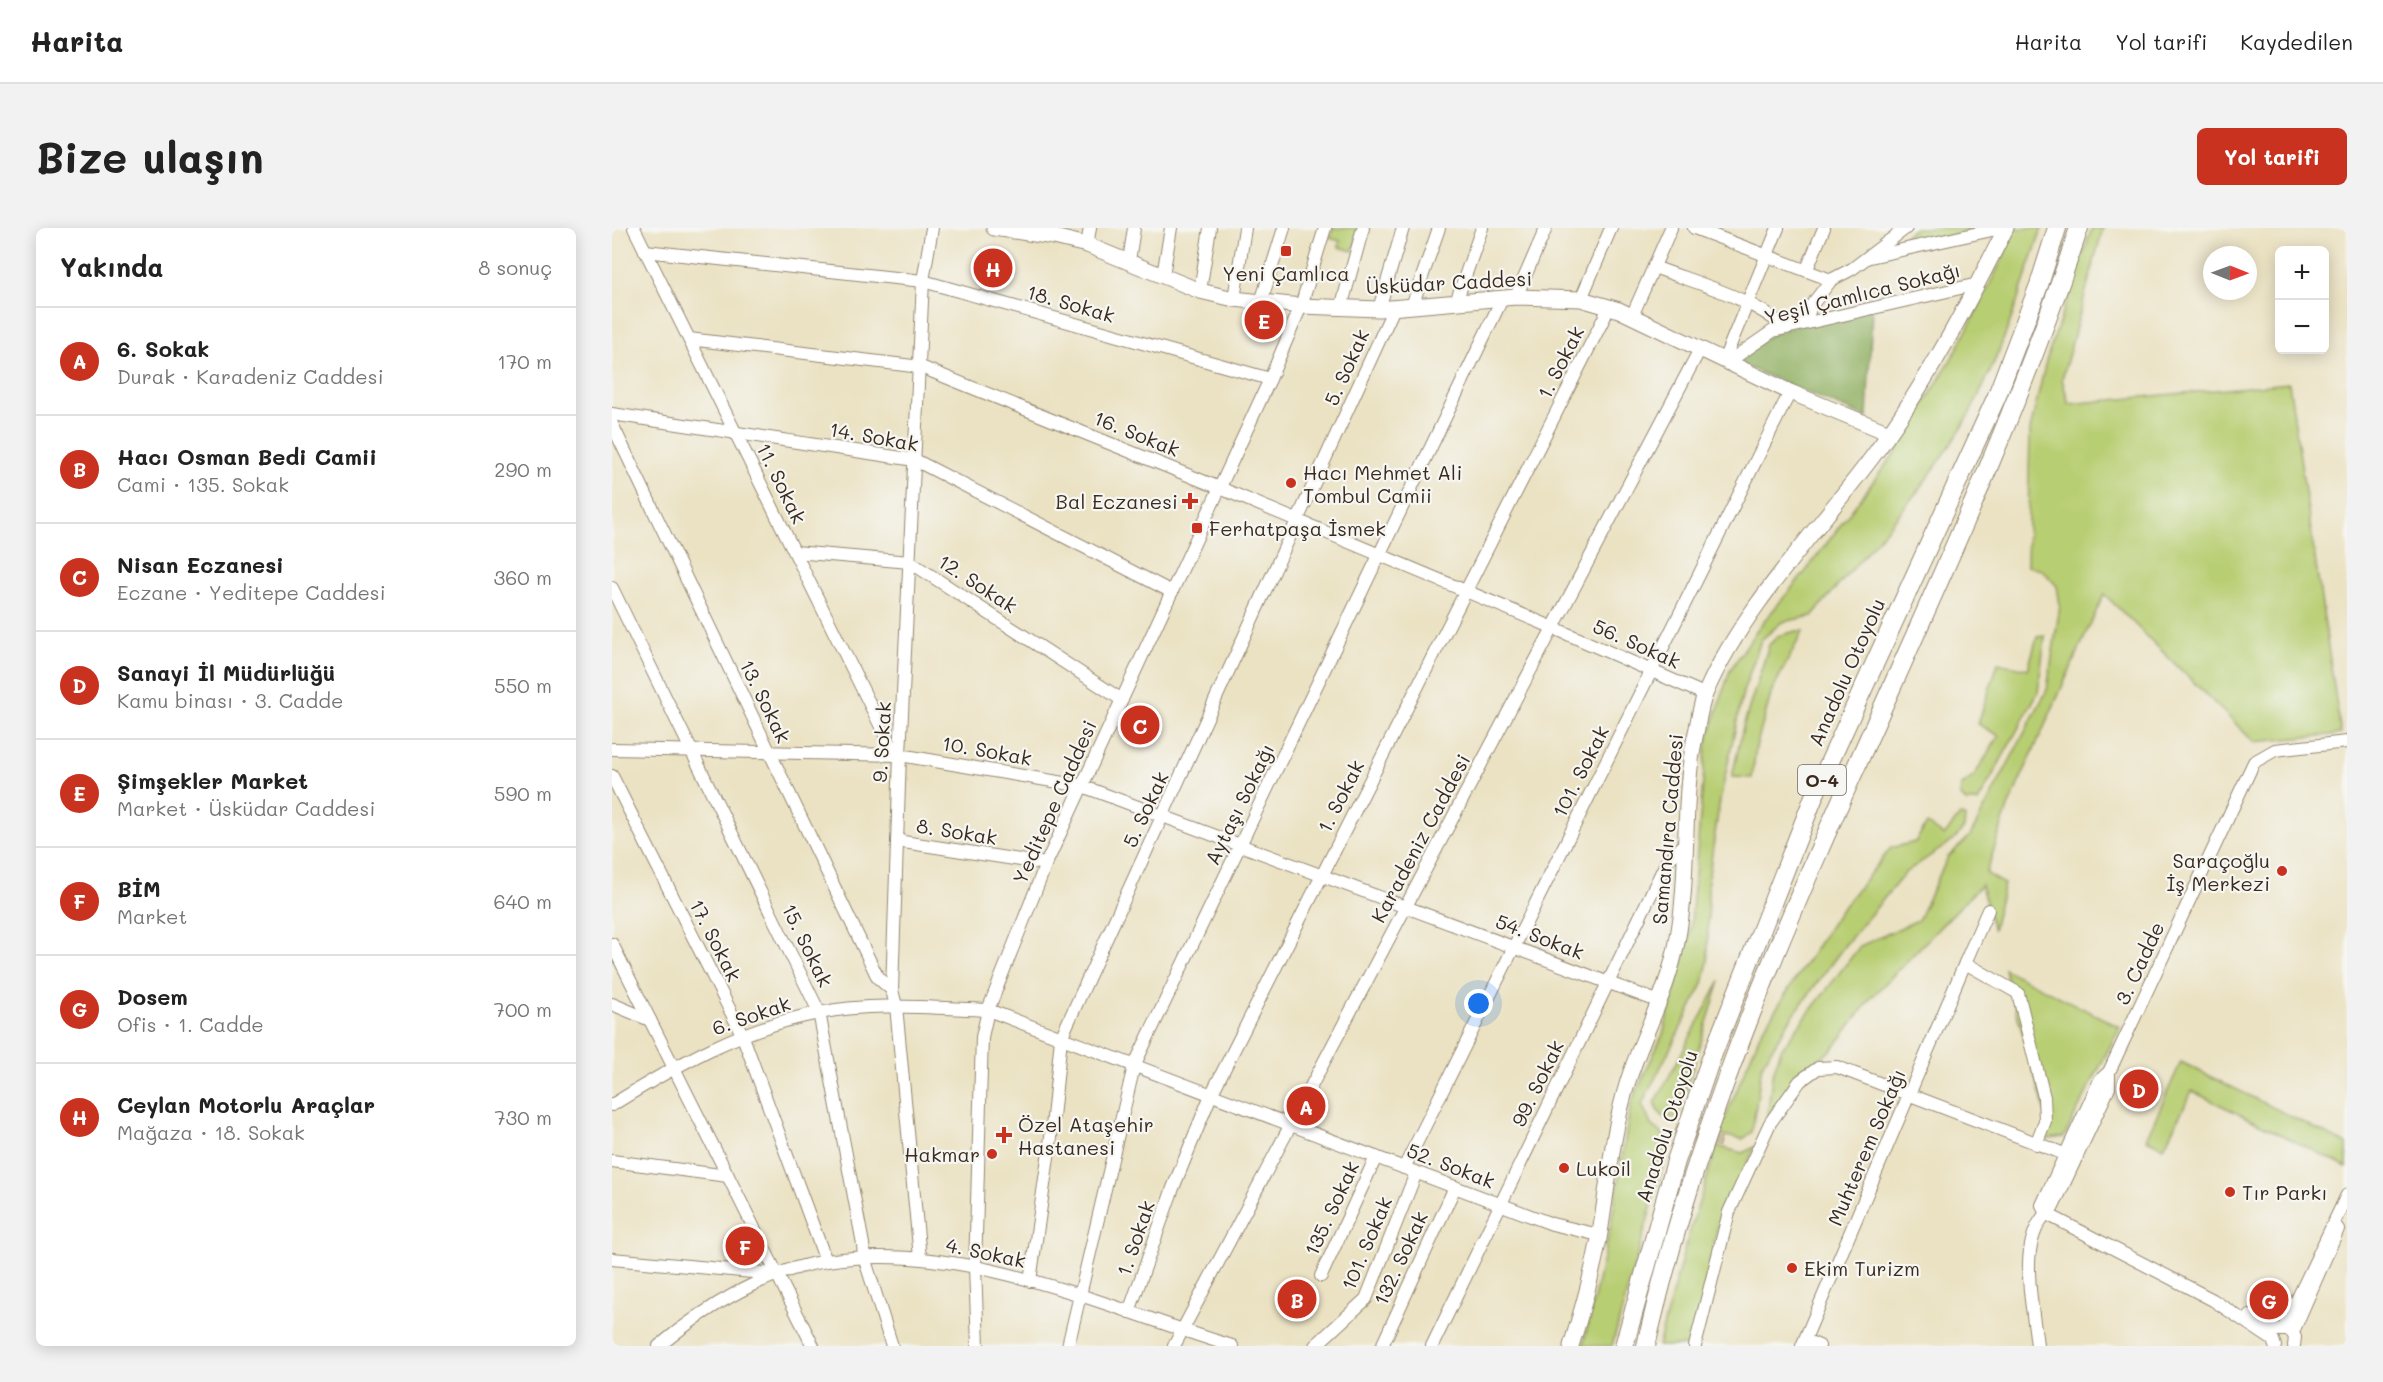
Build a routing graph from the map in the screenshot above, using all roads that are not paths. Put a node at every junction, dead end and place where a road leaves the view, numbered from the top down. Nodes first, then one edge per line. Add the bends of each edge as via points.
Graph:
1 (634, 228) edge
2 (932, 228) edge
3 (1090, 228) edge
4 (1134, 228) edge
5 (1171, 228) edge
6 (1210, 228) edge
7 (1245, 228) edge
8 (1284, 228) edge
9 (1325, 228) edge
10 (1363, 228) edge
11 (1403, 228) edge
12 (1439, 228) edge
13 (1482, 228) edge
14 (1546, 228) edge
15 (1611, 228) edge
16 (1671, 228) edge
17 (1694, 228) edge
18 (1778, 228) edge
19 (1824, 228) edge
20 (1906, 228) edge
21 (2001, 228) edge
22 (2006, 228) edge
23 (2057, 228) edge
24 (2079, 228) edge
25 (1002, 229) edge
26 (1055, 232) edge
27 (1087, 245) junction
28 (645, 251) junction
29 (1767, 254) junction
30 (1866, 258) junction
31 (1129, 261) junction
32 (1654, 267) junction
33 (1807, 269) junction
34 (1163, 275) junction
35 (1831, 280) junction
36 (923, 281) junction
37 (1978, 284) junction
38 (1200, 291) junction
39 (1509, 298) junction
40 (1234, 299) junction
41 (1581, 299) junction
42 (1261, 302) junction
43 (1456, 303) junction
44 (1748, 303) junction
45 (1301, 306) junction
46 (1412, 306) junction
47 (1341, 308) junction
48 (1609, 308) junction
49 (1387, 309) junction
50 (1632, 316) junction
51 (1805, 323) junction
52 (1786, 328) junction
53 (689, 339) junction
54 (1700, 349) junction
55 (1726, 361) junction
56 (921, 367) junction
57 (1270, 379) junction
58 (1790, 392) junction
59 (612, 414) edge
60 (612, 424) edge
61 (735, 432) junction
62 (1889, 433) junction
63 (915, 460) junction
64 (1220, 488) junction
65 (1298, 521) junction
66 (795, 552) junction
67 (1379, 556) junction
68 (910, 562) junction
69 (612, 588) edge
70 (1466, 591) junction
71 (1172, 592) junction
72 (1554, 627) junction
73 (1652, 671) junction
74 (1704, 694) junction
75 (1122, 700) junction
76 (2347, 742) edge
77 (612, 749) edge
78 (692, 751) junction
79 (770, 754) junction
80 (898, 755) junction
81 (612, 776) edge
82 (1082, 786) junction
83 (1163, 816) junction
84 (897, 842) junction
85 (1686, 843) junction
86 (1241, 845) junction
87 (1046, 864) junction
88 (1322, 875) junction
89 (1407, 906) junction
90 (1988, 910) dead end
91 (612, 944) edge
92 (1514, 946) junction
93 (1965, 963) junction
94 (1608, 982) junction
95 (892, 990) junction
96 (1660, 1002) junction
97 (612, 1004) edge
98 (896, 1006) junction
99 (988, 1010) junction
100 (819, 1012) junction
101 (650, 1020) junction
102 (742, 1034) junction
103 (1061, 1038) junction
104 (673, 1066) junction
105 (1134, 1066) junction
106 (612, 1092) edge
107 (1909, 1094) junction
108 (628, 1095) junction
109 (1211, 1095) junction
110 (612, 1105) edge
111 (1291, 1125) junction
112 (2076, 1143) junction
113 (2036, 1144) junction
114 (2070, 1156) junction
115 (1376, 1157) junction
116 (612, 1161) edge
117 (1404, 1168) junction
118 (1416, 1173) junction
119 (728, 1176) junction
120 (1455, 1187) junction
121 (2347, 1195) edge
122 (1500, 1204) junction
123 (2347, 1211) edge
124 (2045, 1213) junction
125 (1599, 1235) junction
126 (864, 1257) junction
127 (920, 1258) junction
128 (2319, 1258) junction
129 (612, 1259) edge
130 (826, 1261) junction
131 (975, 1268) junction
132 (777, 1274) junction
133 (1321, 1276) dead end
134 (1030, 1281) junction
135 (1079, 1294) junction
136 (1129, 1312) junction
137 (1182, 1330) junction
138 (2287, 1339) edge
139 (1804, 1343) edge
140 (659, 1346) edge
141 (813, 1346) edge
142 (892, 1346) edge
143 (978, 1346) edge
144 (1068, 1346) edge
145 (1174, 1346) edge
146 (1232, 1346) edge
147 (1315, 1346) edge
148 (1382, 1346) edge
149 (1432, 1346) edge
150 (1571, 1346) edge
151 (1624, 1346) edge
152 (1646, 1346) edge
153 (1695, 1346) edge
154 (1819, 1346) edge
155 (2037, 1346) edge

1 - 28 street, 11. Sokak
2 - 36 street, 9. Sokak
3 - 27 street
4 - 31 street
5 - 34 street
6 - 38 street
7 - 40 street
8 - 42 street
9 - 45 street, Yeditepe Caddesi
10 - 47 street
11 - 49 street, 5. Sokak
12 - 46 street
13 - 43 street
14 - 39 street, Aytaşı Sokağı
15 - 41 street
16 - 32 street
17 - 29 street
18 - 29 street
19 - 33 street
20 - 30 street
21 - 30 street
22 - 37 main road, Samandıra Caddesi
23 - 151 highway, Anadolu Otoyolu / O-4 via 1996,398 1815,794 1710,1061 1673,1171
24 - 152 highway, Anadolu Otoyolu / O-4 via 2059,289 1957,543 1828,831 1730,1068 1671,1246
25 - 26 main road, Üsküdar Caddesi
26 - 27 main road, Üsküdar Caddesi
27 - 31 main road, Üsküdar Caddesi
28 - 36 street, 18. Sokak
28 - 53 street, 11. Sokak
29 - 33 street
29 - 44 street
30 - 35 street
31 - 34 main road, Üsküdar Caddesi
32 - 44 street
32 - 50 street
33 - 35 street
34 - 38 main road, Üsküdar Caddesi
35 - 51 street via 1811,306
36 - 56 street, 9. Sokak
36 - 57 street, 18. Sokak
37 - 51 street, Yeşil Çamlıca Sokağı
37 - 62 main road, Samandıra Caddesi via 1938,358
38 - 40 main road, Üsküdar Caddesi
39 - 41 main road, Üsküdar Caddesi
39 - 43 main road, Üsküdar Caddesi
39 - 67 street, Aytaşı Sokağı
40 - 42 main road, Üsküdar Caddesi
41 - 48 main road, Üsküdar Caddesi
42 - 45 main road, Üsküdar Caddesi
43 - 46 main road, Üsküdar Caddesi
44 - 52 street via 1769,313
44 - 55 street
45 - 47 main road, Üsküdar Caddesi
45 - 57 street, Yeditepe Caddesi
46 - 49 main road, Üsküdar Caddesi
47 - 49 main road, Üsküdar Caddesi
48 - 50 main road, Üsküdar Caddesi
48 - 70 street, 1. Sokak
49 - 65 street, 5. Sokak
50 - 54 main road, Üsküdar Caddesi
51 - 52 street, Yeşil Çamlıca Sokağı
52 - 55 street, Yeşil Çamlıca Sokağı
53 - 56 street, 16. Sokak
53 - 61 street, 11. Sokak
54 - 55 main road, Üsküdar Caddesi
54 - 72 street, Karadeniz Caddesi
55 - 58 main road, Üsküdar Caddesi
56 - 63 street, 9. Sokak
56 - 64 street, 16. Sokak
57 - 64 street, Yeditepe Caddesi
58 - 62 main road, Üsküdar Caddesi
58 - 73 street, 101. Sokak
59 - 61 street, 14. Sokak
60 - 79 street, 13. Sokak
61 - 63 street, 14. Sokak
61 - 66 street, 11. Sokak
62 - 74 main road, Samandıra Caddesi via 1733,638
63 - 68 street, 9. Sokak
63 - 71 street, 14. Sokak
64 - 65 street, 16. Sokak
64 - 71 street, Yeditepe Caddesi
65 - 67 street, 16. Sokak
65 - 83 street, 5. Sokak
66 - 68 street, 12. Sokak
66 - 80 street, 11. Sokak
67 - 70 street, 16. Sokak
67 - 86 street, Aytaşı Sokağı
68 - 75 street, 12. Sokak
68 - 80 street, 9. Sokak
69 - 78 street, 15. Sokak
70 - 72 street, 16. Sokak
70 - 88 street, 1. Sokak
71 - 75 street, Yeditepe Caddesi
72 - 73 street, 56. Sokak
72 - 89 street, Karadeniz Caddesi
73 - 74 street, 56. Sokak
73 - 92 street, 101. Sokak
74 - 85 main road, Samandıra Caddesi via 1692,747
75 - 82 street, Yeditepe Caddesi
76 - 112 street, 3. Cadde via 2275,750 2254,762 2109,1072 2109,1088
77 - 78 street, 10. Sokak
78 - 79 street, 10. Sokak
78 - 100 street, 15. Sokak
79 - 80 street, 10. Sokak
79 - 95 street, 13. Sokak via 878,978
80 - 82 street, 10. Sokak
80 - 84 street, 9. Sokak
81 - 102 street, 17. Sokak
82 - 83 street, 10. Sokak
82 - 87 street, Yeditepe Caddesi
83 - 86 street, 10. Sokak
83 - 103 street, 5. Sokak
84 - 87 street, 8. Sokak
84 - 95 street, 9. Sokak
85 - 94 street, 99. Sokak via 1667,861
85 - 96 main road, Samandıra Caddesi via 1686,884 1677,944
86 - 88 street, 10. Sokak
86 - 105 street, Aytaşı Sokağı
87 - 99 street, Yeditepe Caddesi
88 - 89 street, 10. Sokak
88 - 109 street, 1. Sokak
89 - 92 street, 54. Sokak
89 - 111 street, Karadeniz Caddesi
90 - 93 street, Muhterem Sokağı
91 - 101 street
92 - 94 street, 54. Sokak
92 - 117 street, 101. Sokak
93 - 107 street, Muhterem Sokağı
93 - 113 street via 2018,993 2044,1097 2045,1121
94 - 96 street, 54. Sokak
94 - 122 street, 99. Sokak
95 - 98 street, 9. Sokak
96 - 125 main road, Samandıra Caddesi via 1628,1080
97 - 101 street
98 - 99 street, 6. Sokak
98 - 100 street, 6. Sokak
98 - 127 street, 9. Sokak
99 - 103 street, 6. Sokak
99 - 131 street, Yeditepe Caddesi via 982,1037
100 - 102 street, 6. Sokak
100 - 126 street, 15. Sokak
101 - 104 street
102 - 104 street, 6. Sokak
102 - 130 street, 17. Sokak
103 - 105 street, 6. Sokak
103 - 134 street, 5. Sokak
104 - 108 street, 6. Sokak
104 - 119 street
105 - 109 street, 6. Sokak
105 - 135 street, Aytaşı Sokağı
106 - 108 street
107 - 113 street
107 - 139 street, Muhterem Sokağı
107 - 153 street via 1837,1067 1818,1068 1800,1081 1770,1123 1729,1212
108 - 110 street, 6. Sokak
109 - 111 street, 6. Sokak
109 - 136 street, 1. Sokak
111 - 115 street, 52. Sokak
111 - 137 street, Karadeniz Caddesi
112 - 113 street
112 - 114 street, 3. Cadde
113 - 114 street
114 - 124 street, 3. Cadde via 2042,1205
115 - 117 street, 52. Sokak
115 - 133 street, 135. Sokak
116 - 119 street
117 - 118 street, 52. Sokak
118 - 120 street, 52. Sokak
118 - 147 street, 101. Sokak via 1366,1299
119 - 132 street
120 - 122 street, 52. Sokak
120 - 148 street, 132. Sokak
121 - 128 street
122 - 125 street, 52. Sokak via 1552,1224
122 - 149 street, 99. Sokak
123 - 128 street
124 - 138 street
124 - 155 street via 2031,1235 2029,1257
125 - 150 main road, Samandıra Caddesi
126 - 127 street, 4. Sokak
126 - 130 street, 4. Sokak
126 - 142 street, 15. Sokak
127 - 131 street, 4. Sokak
128 - 138 street
129 - 132 street
130 - 132 street, 4. Sokak
131 - 134 street, 4. Sokak
131 - 143 street, Yeditepe Caddesi
132 - 140 street via 726,1300
132 - 141 street
134 - 135 street, 4. Sokak
135 - 136 street, 4. Sokak
135 - 144 street, Aytaşı Sokağı
136 - 137 street, 4. Sokak
137 - 145 street, Karadeniz Caddesi
137 - 146 street, 4. Sokak
139 - 154 street

